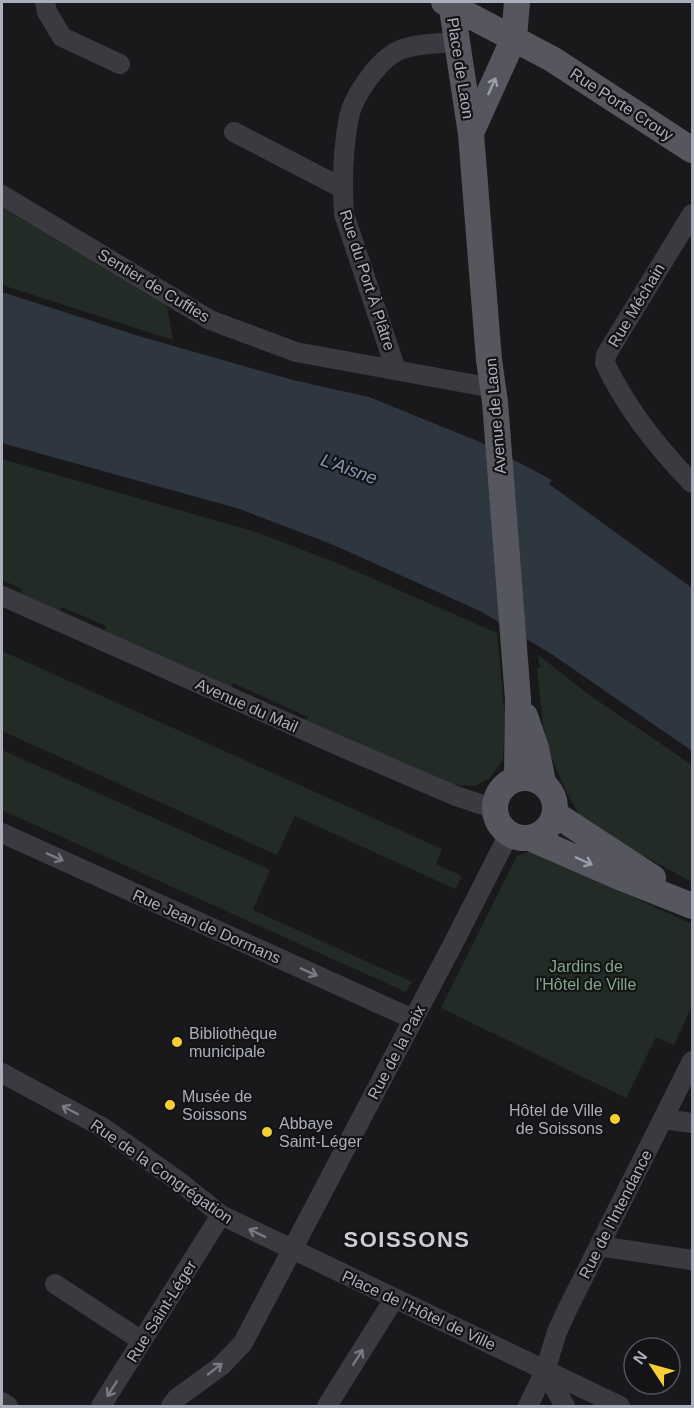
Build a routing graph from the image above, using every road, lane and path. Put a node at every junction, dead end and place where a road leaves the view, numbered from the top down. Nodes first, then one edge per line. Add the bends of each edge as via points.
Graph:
1 (45, 2) edge
2 (517, 2) edge
3 (449, 3) edge
4 (513, 38) junction
5 (457, 42) junction
6 (552, 58) joint
7 (120, 64) dead end
8 (234, 132) dead end
9 (471, 134) junction
10 (693, 150) edge
11 (342, 188) junction
12 (2, 195) edge
13 (693, 214) edge
14 (396, 370) junction
15 (494, 395) junction
16 (693, 483) edge
17 (2, 596) edge
18 (518, 699) junction
19 (517, 778) junction
20 (543, 782) junction
21 (495, 809) junction
22 (555, 814) junction
23 (2, 833) edge
24 (519, 836) junction
25 (693, 904) edge
26 (413, 1019) junction
27 (693, 1060) edge
28 (2, 1073) edge
29 (663, 1119) junction
30 (693, 1123) edge
31 (221, 1215) junction
32 (599, 1246) junction
33 (292, 1250) junction
34 (693, 1260) edge
35 (55, 1284) dead end
36 (394, 1299) junction
37 (142, 1341) junction
38 (545, 1371) junction
39 (2, 1402) edge
40 (8, 1407) edge
41 (101, 1407) edge
42 (171, 1407) edge
43 (327, 1407) edge
44 (528, 1407) edge
45 (565, 1407) edge
46 (620, 1407) edge

1 - 7 street via 62,37
2 - 4 main road, Place de Laon
3 - 4 main road, Place de Laon
3 - 5 main road, Place de Laon
4 - 6 main road, Place de Laon
9 -> 4 main road, Place de Laon
5 - 9 main road, Place de Laon
5 - 11 street, Rue du Port À Plâtre via 415,45 393,54 377,67 350,115
6 - 10 main road, Rue Porte Crouy
8 - 11 street
9 - 15 main road, Avenue de Laon
11 - 14 street, Rue du Port À Plâtre via 344,214
12 - 14 street, Sentier de Cuffies via 210,320 296,352
13 - 16 street, Rue Méchain via 606,355 605,363 630,409
14 - 15 street, Sentier de Cuffies
15 - 18 main road, Avenue de Laon
17 - 21 street, Avenue du Mail via 342,747
18 - 19 main road, Avenue de Laon
18 - 20 main road, Avenue de Laon via 536,748
19 - 20 main road via 531,777
19 - 21 main road via 505,784 497,795
20 - 22 main road via 556,802
21 - 24 main road via 498,823
22 - 24 main road via 542,834
22 - 25 main road
23 -> 26 street, Rue Jean de Dormans
24 -> 25 main road
24 - 26 street, Rue de la Paix
26 - 33 street, Rue de la Paix
27 - 29 street, Rue de l'Intendance
31 -> 28 street, Rue de la Congrégation via 102,1127
29 - 30 street
29 - 32 street, Rue de l'Intendance
33 -> 31 street, Rue de la Congrégation
31 - 37 street, Rue Saint-Léger
32 - 34 street
32 - 38 street, Rue de l'Intendance via 557,1332
33 - 36 street, Place de l'Hôtel de Ville
42 -> 33 street, Rue de la Paix via 243,1343
35 - 37 street
36 - 38 street, Place de l'Hôtel de Ville
43 -> 36 street
37 -> 41 street, Rue Saint-Léger
38 - 44 street, Rue de l'Intendance
38 - 45 street
38 - 46 street, Place de l'Hôtel de Ville
39 - 40 street

